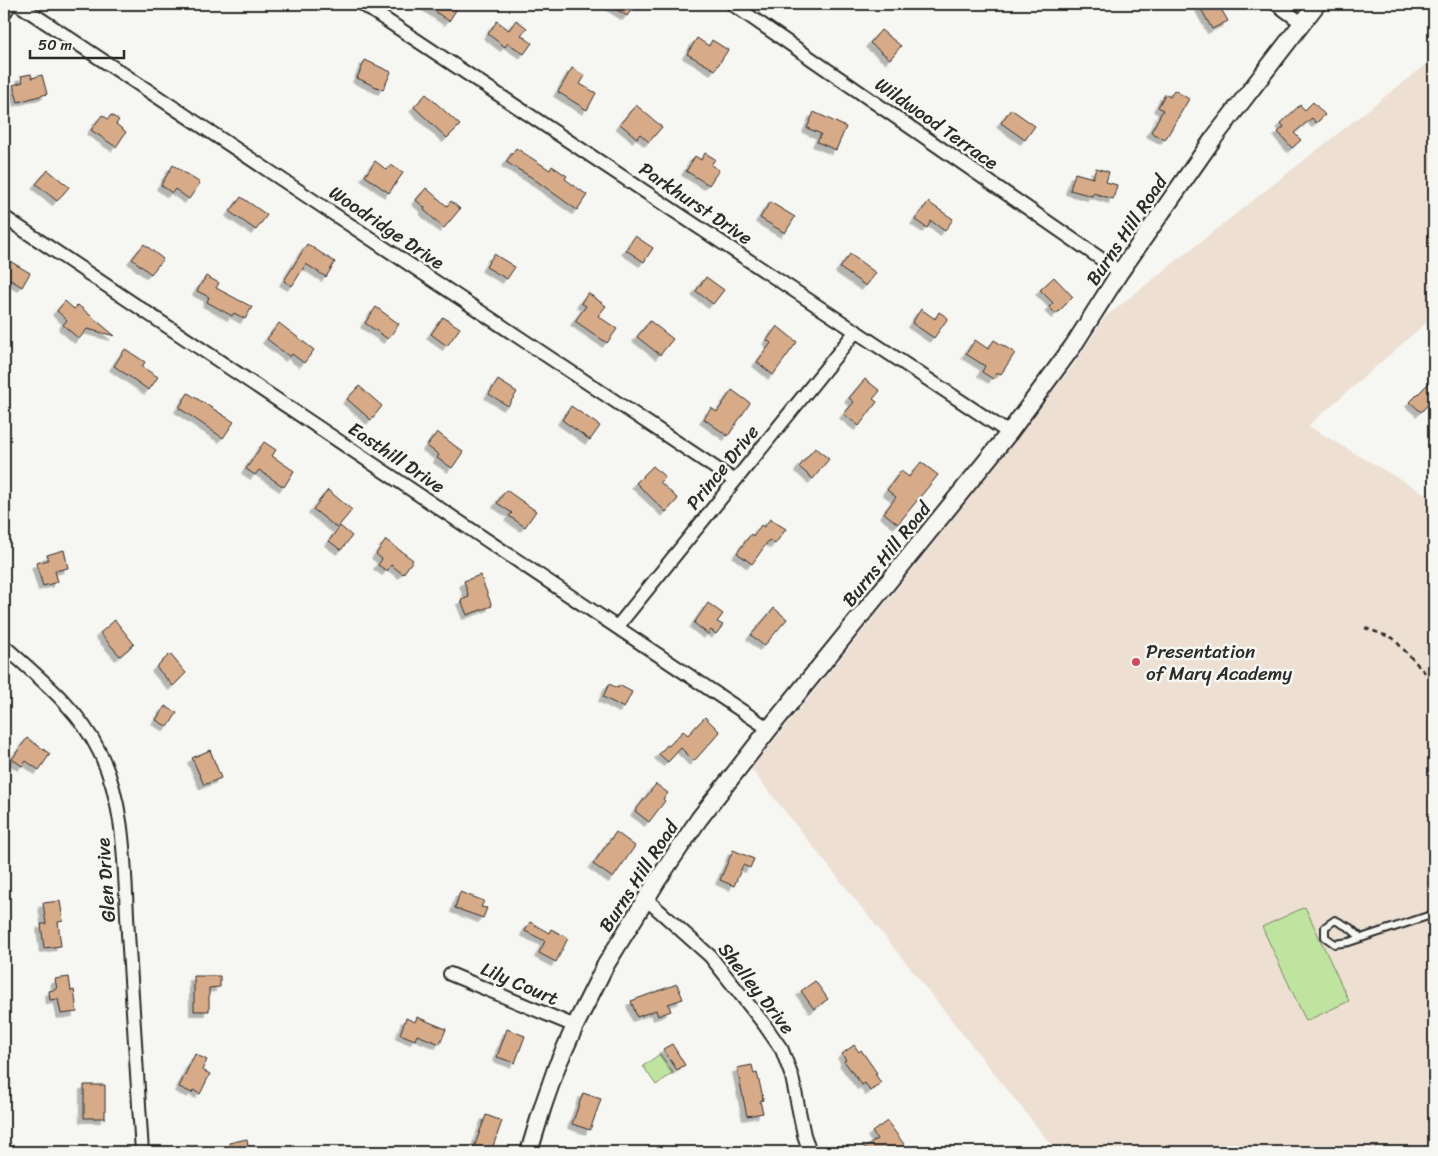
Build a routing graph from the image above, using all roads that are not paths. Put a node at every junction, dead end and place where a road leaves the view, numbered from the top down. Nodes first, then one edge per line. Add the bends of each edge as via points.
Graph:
1 (10, 4) edge
2 (18, 4) edge
3 (362, 4) edge
4 (732, 4) edge
5 (1276, 4) edge
6 (1317, 4) edge
7 (4, 14) edge
8 (1302, 23) junction
9 (4, 217) edge
10 (1120, 272) junction
11 (856, 331) junction
12 (1010, 433) junction
13 (735, 481) junction
14 (617, 627) junction
15 (4, 646) edge
16 (769, 729) junction
17 (646, 899) junction
18 (1434, 914) edge
19 (1360, 937) junction
20 (450, 974) dead end
21 (574, 1026) junction
22 (142, 1152) edge
23 (529, 1152) edge
24 (810, 1152) edge

1 - 7 street
2 - 13 street, Woodridge Drive
3 - 11 street, Parkhurst Drive
4 - 10 street, Wildwood Terrace
5 - 8 street
6 - 8 street, Burns Hill Road
8 - 10 street, Burns Hill Road via 1213,139
9 - 14 street, Easthill Drive
10 - 12 street, Burns Hill Road via 1073,346
11 - 12 street, Parkhurst Drive
11 - 13 street, Prince Drive
12 - 16 street, Burns Hill Road
13 - 14 street, Prince Drive
14 - 16 street, Easthill Drive
15 - 22 street, Glen Drive via 67,704 85,726 110,779 122,836
16 - 17 street, Burns Hill Road via 699,819
17 - 21 street, Burns Hill Road
17 - 24 street, Shelley Drive via 710,956 782,1050
18 - 19 lane
19 - 19 lane via 1335,920 1325,926 1325,937 1335,944
20 - 21 street, Lily Court
21 - 23 street, Burns Hill Road

